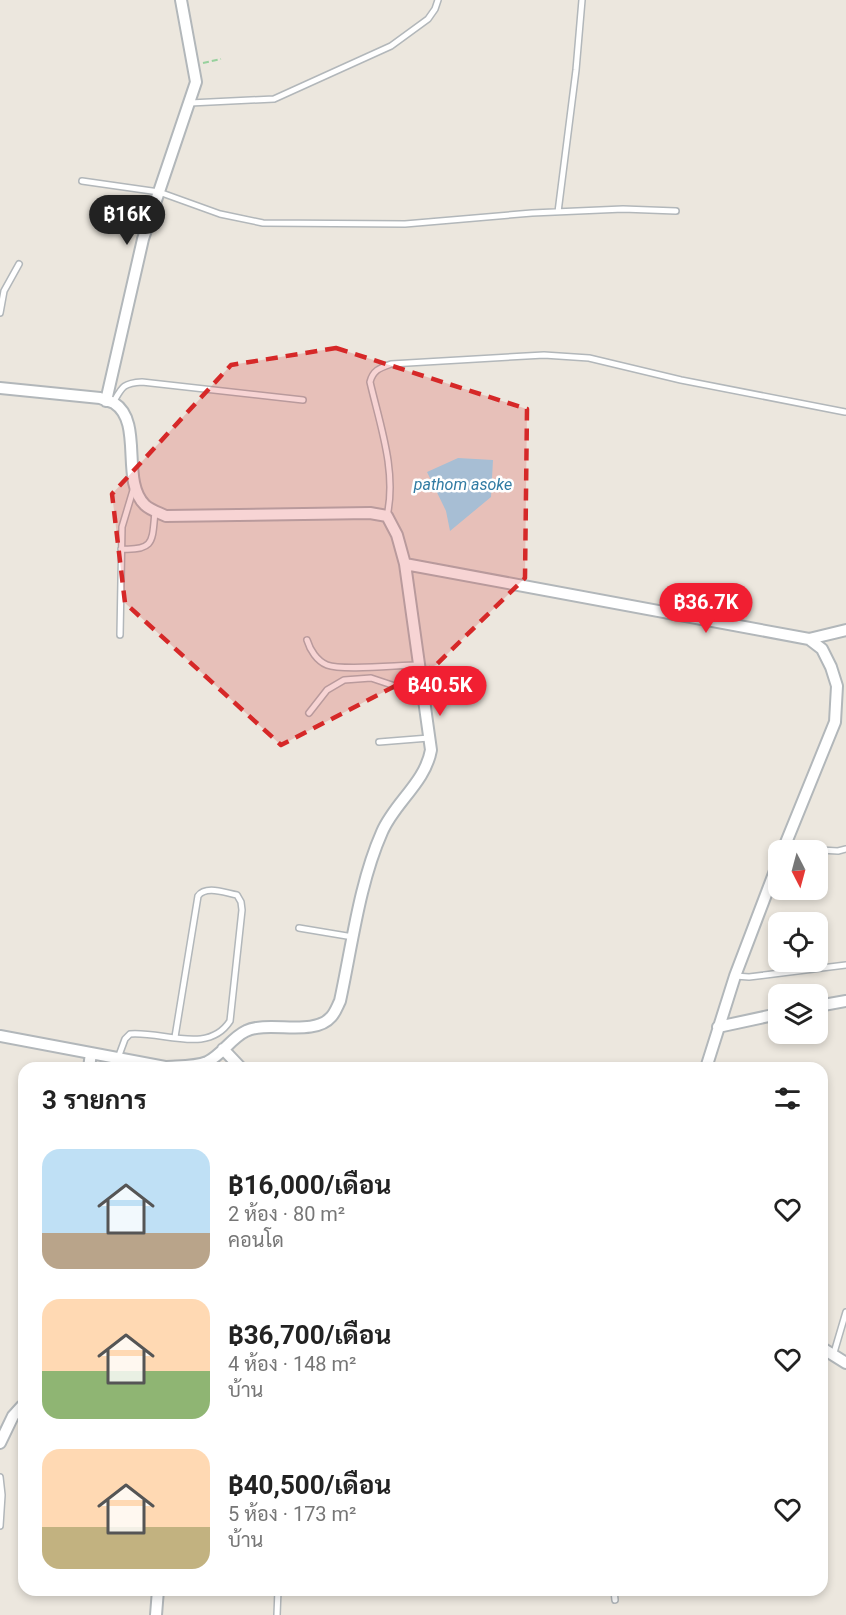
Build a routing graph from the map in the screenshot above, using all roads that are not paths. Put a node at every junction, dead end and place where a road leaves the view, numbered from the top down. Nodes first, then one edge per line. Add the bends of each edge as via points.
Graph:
1 (181, 0) edge
2 (438, 0) edge
3 (582, 0) edge
4 (190, 103) junction
5 (82, 181) dead end
6 (159, 192) junction
7 (675, 211) dead end
8 (558, 212) junction
9 (20, 264) dead end
10 (0, 312) edge
11 (0, 388) edge
12 (303, 400) dead end
13 (110, 402) junction
14 (845, 412) edge
15 (135, 486) junction
16 (155, 510) junction
17 (387, 516) junction
18 (121, 549) junction
19 (405, 564) junction
20 (846, 630) edge
21 (120, 636) dead end
22 (809, 639) junction
23 (307, 640) dead end
24 (418, 665) junction
25 (421, 684) junction
26 (309, 713) dead end
27 (429, 738) junction
28 (379, 742) dead end
29 (788, 840) edge
30 (846, 849) edge
31 (828, 851) edge
32 (768, 889) edge
33 (299, 928) dead end
34 (354, 937) junction
35 (846, 965) edge
36 (735, 976) junction
37 (846, 1001) edge
38 (828, 1004) edge
39 (768, 1016) edge
40 (718, 1027) junction
41 (0, 1036) edge
42 (175, 1037) junction
43 (223, 1049) junction
44 (91, 1053) junction
45 (118, 1058) junction
46 (90, 1062) edge
47 (142, 1062) edge
48 (206, 1062) edge
49 (235, 1062) edge
50 (708, 1062) edge
51 (846, 1312) edge
52 (828, 1352) edge
53 (833, 1356) junction
54 (846, 1363) edge
55 (18, 1409) edge
56 (0, 1443) edge
57 (0, 1477) edge
58 (0, 1526) edge
59 (158, 1596) edge
60 (278, 1596) edge
61 (615, 1596) edge
62 (615, 1600) dead end
63 (156, 1615) edge
64 (277, 1615) edge

1 - 4 street via 196,82
2 - 4 lane via 428,19 391,46 274,99
3 - 8 lane
4 - 6 street
5 - 6 lane
6 - 8 lane via 220,214 264,223 405,224
6 - 13 street via 144,239
7 - 8 lane
9 - 10 lane via 4,291
11 - 13 street
12 - 13 lane via 135,382 121,388
13 - 15 street via 128,424
14 - 17 lane via 589,358 544,355 391,364 372,374 370,382 388,463
15 - 16 street via 144,505
15 - 18 lane via 122,527
16 - 17 street via 166,516
16 - 18 lane via 150,543 137,550
17 - 19 street
18 - 21 lane
19 - 22 street
19 - 24 street
20 - 22 street
22 - 29 street via 822,649 837,686 835,723
23 - 24 lane via 311,650 328,665
24 - 25 street
25 - 26 lane via 395,686 371,678 344,680 327,690
25 - 27 street
27 - 28 lane
27 - 34 street via 428,763 378,841
30 - 31 lane
32 - 36 street
33 - 34 lane
34 - 43 street via 340,1002 330,1019 298,1028 247,1030
35 - 36 lane
36 - 40 street
37 - 38 street
39 - 40 street
40 - 50 street
41 - 44 street
42 - 42 lane via 198,896 207,890 237,895 242,910 230,1021 211,1038
42 - 45 lane via 130,1034
43 - 48 street
43 - 49 street
44 - 45 street
44 - 46 street
45 - 47 street
51 - 53 lane
52 - 53 street
53 - 54 street
55 - 56 street
57 - 58 lane
59 - 63 street
60 - 64 lane
61 - 62 lane

